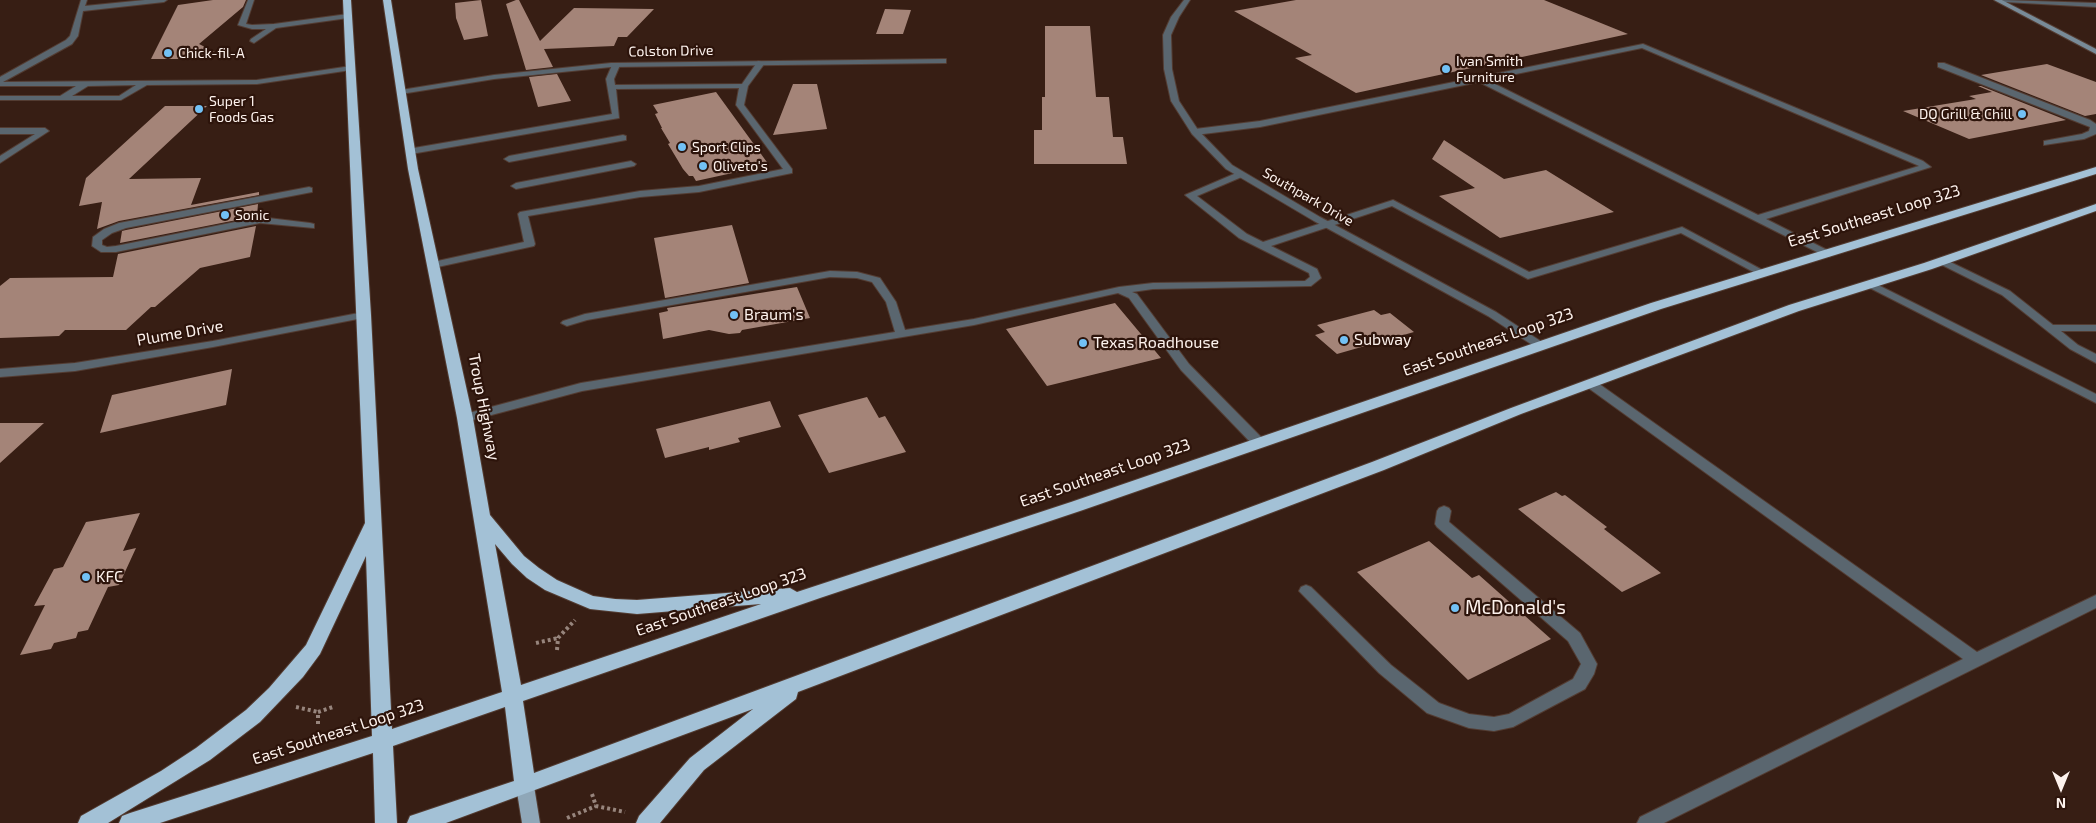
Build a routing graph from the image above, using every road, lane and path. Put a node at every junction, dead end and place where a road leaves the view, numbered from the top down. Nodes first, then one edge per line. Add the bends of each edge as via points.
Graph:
1 (84, 0) edge
2 (164, 0) edge
3 (251, 0) edge
4 (347, 0) edge
5 (387, 0) edge
6 (1187, 0) edge
7 (1996, 0) edge
8 (2005, 0) edge
9 (2096, 5) edge
10 (80, 9) junction
11 (348, 16) junction
12 (274, 26) junction
13 (254, 42) dead end
14 (2096, 52) edge
15 (943, 61) dead end
16 (761, 63) junction
17 (616, 65) junction
18 (1941, 65) dead end
19 (350, 68) junction
20 (1479, 79) junction
21 (0, 82) edge
22 (24, 84) junction
23 (86, 84) junction
24 (144, 84) junction
25 (744, 86) junction
26 (611, 88) junction
27 (401, 92) junction
28 (1, 98) edge
29 (62, 98) junction
30 (0, 131) edge
31 (1195, 132) junction
32 (623, 138) dead end
33 (2047, 143) dead end
34 (411, 151) junction
35 (508, 159) dead end
36 (0, 160) edge
37 (631, 164) dead end
38 (2096, 170) edge
39 (1241, 174) junction
40 (516, 186) dead end
41 (309, 190) dead end
42 (2096, 207) edge
43 (1757, 218) junction
44 (1326, 224) junction
45 (310, 226) dead end
46 (1263, 245) junction
47 (1827, 254) junction
48 (1942, 261) junction
49 (434, 265) junction
50 (1763, 273) junction
51 (1870, 284) junction
52 (1119, 290) junction
53 (364, 315) junction
54 (567, 323) dead end
55 (2051, 328) junction
56 (2096, 328) edge
57 (902, 334) junction
58 (1541, 346) junction
59 (2096, 359) edge
60 (0, 373) edge
61 (1591, 384) junction
62 (2096, 399) edge
63 (465, 418) junction
64 (1258, 443) junction
65 (1444, 511) dead end
66 (482, 516) junction
67 (373, 524) junction
68 (1306, 591) dead end
69 (814, 593) junction
70 (2096, 601) edge
71 (579, 615) dead end
72 (558, 638) junction
73 (536, 643) dead end
74 (557, 650) dead end
75 (1976, 660) junction
76 (804, 682) junction
77 (513, 696) junction
78 (286, 705) dead end
79 (333, 707) dead end
80 (318, 712) junction
81 (318, 724) dead end
82 (382, 741) junction
83 (526, 786) junction
84 (592, 794) dead end
85 (596, 806) junction
86 (627, 812) dead end
87 (567, 818) dead end
88 (89, 823) edge
89 (130, 823) edge
90 (386, 823) edge
91 (418, 823) edge
92 (531, 823) edge
93 (647, 823) edge
94 (1646, 823) edge

1 - 10 street
2 - 10 street
3 - 12 street via 242,24
4 - 11 highway
5 - 27 highway, Troup Highway
6 - 31 street, Southpark Drive via 1167,35 1168,69 1175,101
7 - 14 main road
8 - 9 street
10 - 21 street via 74,36 69,42
11 - 12 street
11 - 19 highway
12 - 13 street
15 - 16 street, Colston Drive
16 - 17 street, Colston Drive
16 - 25 street
17 - 26 street via 610,79
17 - 27 street, Colston Drive via 503,76
18 - 33 street via 2094,126 2093,132 2084,136
19 - 24 street via 257,82
19 - 53 highway
20 - 31 street via 1260,124
20 - 43 street
20 - 43 street via 1643,46 1926,167
21 - 22 street
22 - 23 street
22 - 28 street
23 - 24 street
23 - 29 street
24 - 29 street via 121,98
25 - 26 street
25 - 49 street via 740,105 789,171 700,189 640,194 523,214 530,244
26 - 34 street via 616,116
27 - 34 highway, Troup Highway
28 - 29 street
30 - 36 street via 45,131
31 - 39 street, Southpark Drive via 1229,167
32 - 35 street
34 - 49 highway, Troup Highway
37 - 40 street
38 - 47 highway, East Southeast Loop 323
39 - 44 street, Southpark Drive
39 - 46 street via 1190,195 1243,236
41 - 45 street via 123,225 97,239 97,246 105,250 116,249 260,220
42 - 48 highway
43 - 47 street
44 - 46 street
44 - 50 street via 1393,203 1528,276 1682,230
44 - 58 street, Southpark Drive via 1492,314
46 - 52 street via 1313,271 1316,278 1307,284 1153,286
47 - 50 highway, East Southeast Loop 323
48 - 51 highway
48 - 55 street via 2006,293
49 - 63 highway, Troup Highway
50 - 58 highway, East Southeast Loop 323
51 - 61 highway via 1794,308
51 - 62 street
52 - 57 street via 974,322
52 - 64 street via 1133,296 1185,367
53 - 60 street, Plume Drive via 75,367
53 - 67 highway
54 - 57 street via 585,317 830,274 876,280 891,302
55 - 56 street
55 - 59 street via 2074,347
57 - 63 street via 581,388
58 - 64 highway, East Southeast Loop 323
61 - 75 street
61 - 76 highway
63 - 66 highway, Troup Highway
64 - 69 highway, East Southeast Loop 323
65 - 68 street via 1442,524 1574,637 1589,664 1579,684 1513,720 1494,724 1460,718 1434,708 1385,669
66 - 69 highway via 518,560 534,574 557,589 590,602 637,607
66 - 77 highway, Troup Highway
67 - 82 highway
67 - 88 highway via 313,649 276,694 203,754
69 - 77 highway, East Southeast Loop 323
70 - 75 street
71 - 72 path
72 - 73 path
72 - 74 path
75 - 94 street
76 - 83 highway
76 - 93 highway via 697,764
77 - 82 highway, East Southeast Loop 323
77 - 83 highway, Troup Highway
78 - 80 path
79 - 80 path
80 - 81 path
82 - 89 highway, East Southeast Loop 323
82 - 90 highway
83 - 91 highway
83 - 92 main road, Troup Highway
84 - 85 path
85 - 86 path
85 - 87 path

